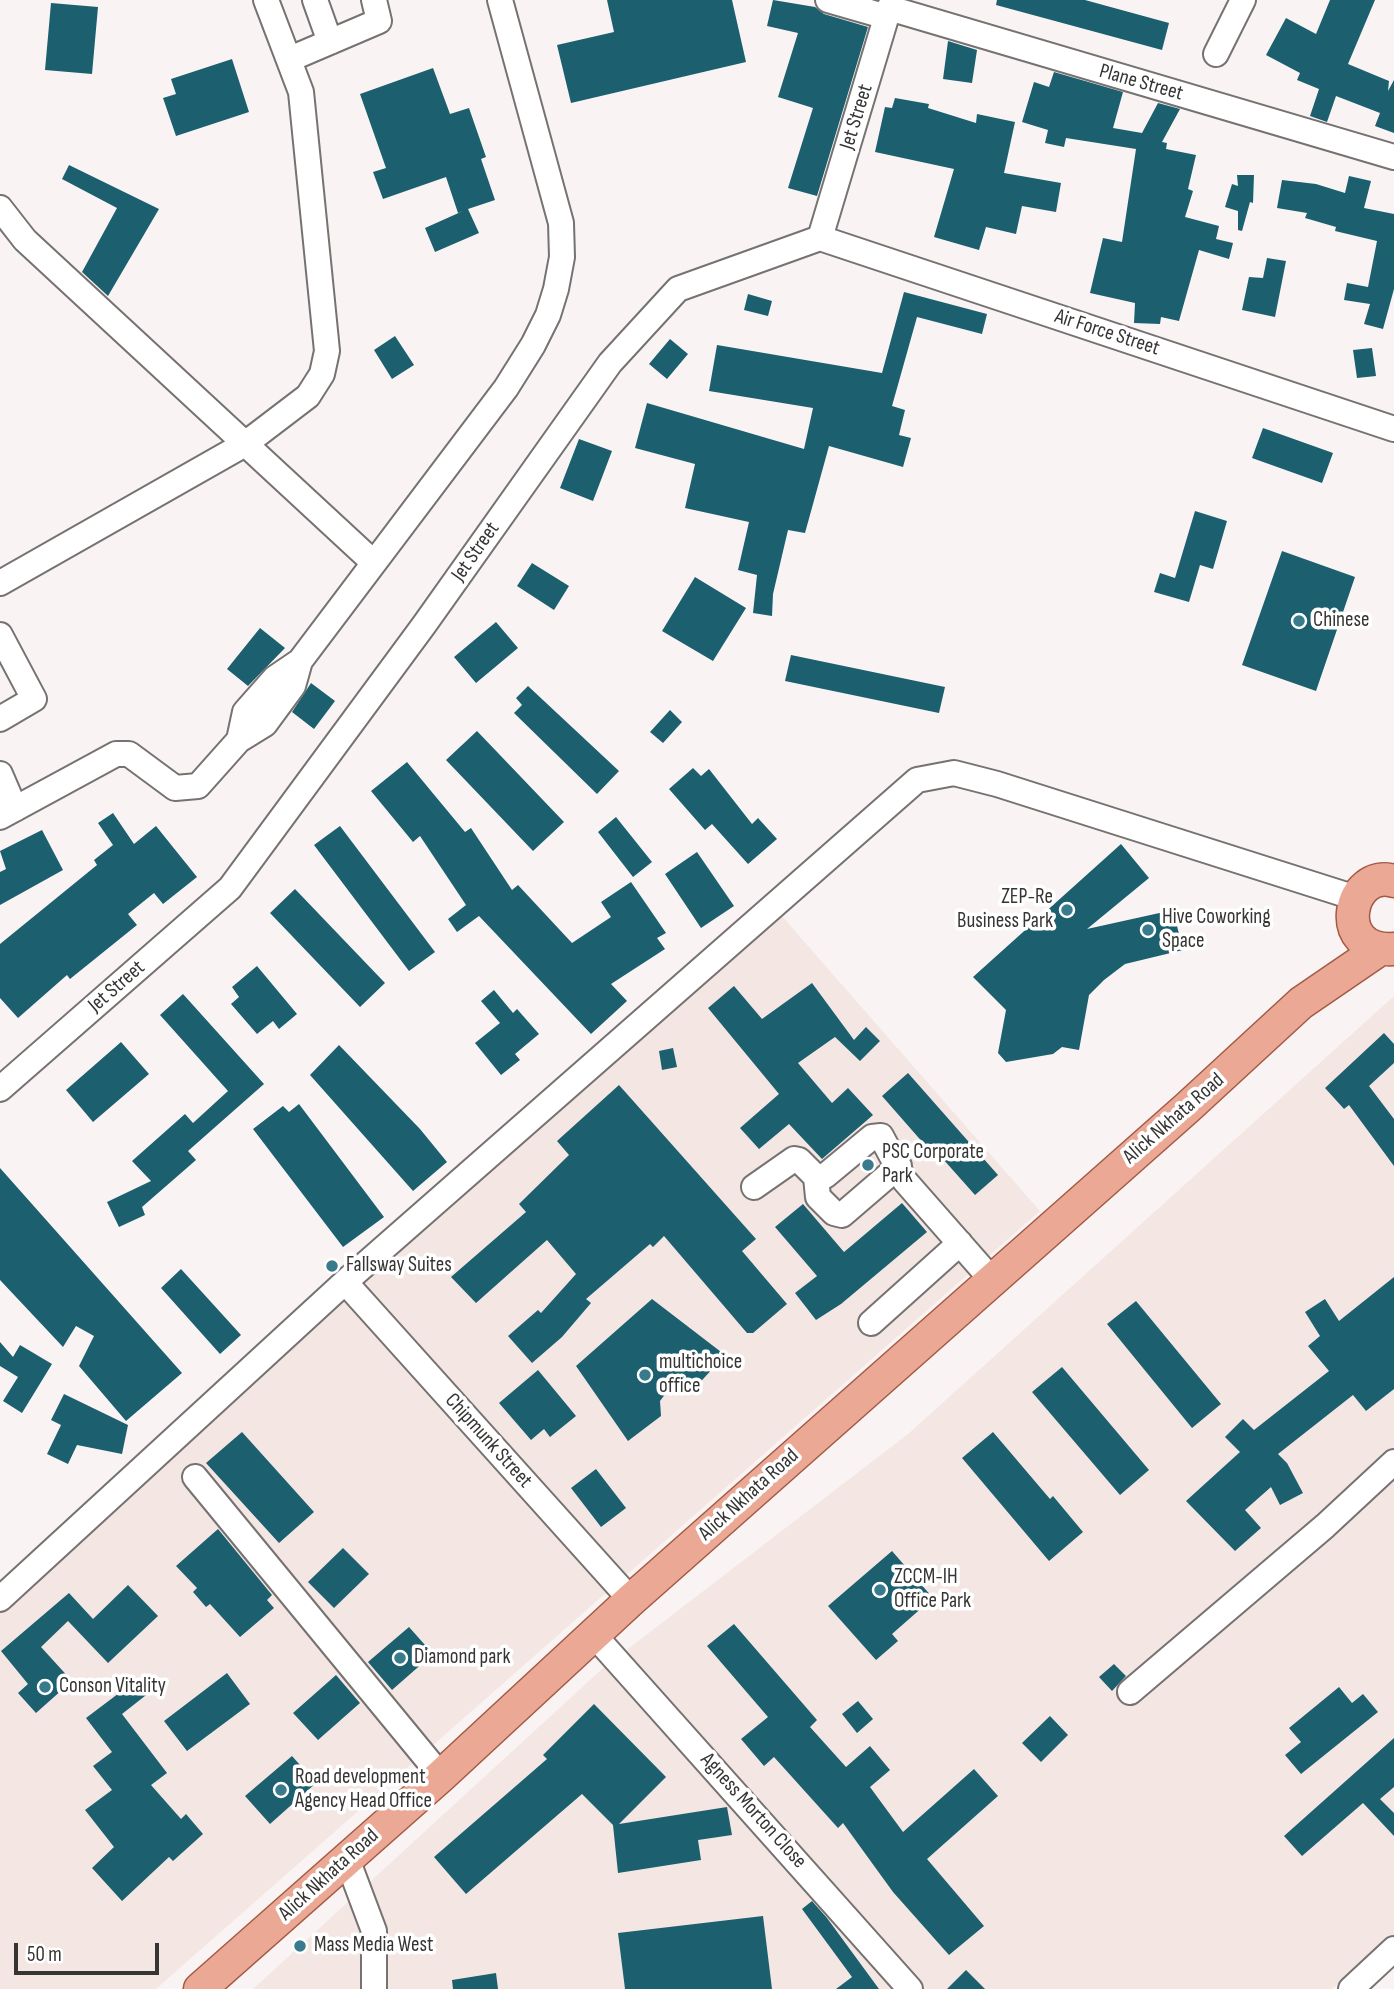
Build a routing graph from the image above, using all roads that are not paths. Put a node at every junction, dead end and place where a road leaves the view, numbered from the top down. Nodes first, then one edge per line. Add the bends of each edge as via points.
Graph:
1 (266, 0) edge
2 (315, 0) edge
3 (374, 0) edge
4 (500, 0) edge
5 (828, 0) edge
6 (1244, 0) edge
7 (851, 4) edge
8 (887, 8) edge
9 (330, 42) junction
10 (1216, 54) dead end
11 (290, 59) junction
12 (1394, 157) edge
13 (0, 208) edge
14 (820, 237) junction
15 (1394, 429) edge
16 (245, 444) junction
17 (374, 563) junction
18 (0, 583) edge
19 (0, 635) edge
20 (0, 719) edge
21 (0, 774) edge
22 (8, 813) edge
23 (1392, 878) edge
24 (1354, 909) junction
25 (1389, 951) edge
26 (1301, 1003) junction
27 (0, 1089) edge
28 (899, 1166) junction
29 (816, 1177) junction
30 (754, 1187) dead end
31 (960, 1243) junction
32 (992, 1280) junction
33 (345, 1282) junction
34 (871, 1324) dead end
35 (1394, 1462) edge
36 (195, 1477) dead end
37 (0, 1599) edge
38 (631, 1600) junction
39 (594, 1635) junction
40 (1130, 1692) dead end
41 (441, 1776) junction
42 (347, 1859) junction
43 (1394, 1949) edge
44 (200, 1989) edge
45 (374, 1989) edge
46 (910, 1989) edge
47 (1351, 1989) edge

1 - 11 street
2 - 9 street
3 - 9 street via 379,21
4 - 17 street via 561,223 562,257 556,289 533,345 506,388
5 - 7 street, Plane Street
6 - 10 street
7 - 8 street, Plane Street
8 - 12 street, Plane Street
8 - 14 street, Jet Street
9 - 11 street
11 - 16 street via 301,92 327,351 322,374 308,396
13 - 16 street via 25,240
14 - 15 street, Air Force Street
14 - 27 street, Jet Street via 678,289 610,363 230,888
16 - 17 street
16 - 18 street
17 - 22 street via 300,661 275,678 245,712 239,740 198,786 175,788 129,754 116,754
19 - 20 street via 34,699
21 - 22 street
23 - 24 main road via 1369,884
24 - 25 main road via 1364,942
24 - 26 main road, Alick Nkhata Road via 1336,960
24 - 33 street via 997,784 954,773 917,780
25 - 26 main road, Alick Nkhata Road
26 - 32 main road, Alick Nkhata Road
28 - 29 street via 881,1136 876,1136 825,1176
28 - 29 street via 842,1215 818,1197
28 - 31 street via 905,1181
29 - 30 street via 794,1159
31 - 32 street
31 - 34 street
32 - 38 main road, Alick Nkhata Road
33 - 37 street
33 - 38 street, Chipmunk Street
35 - 40 street
36 - 41 street
38 - 39 main road, Alick Nkhata Road
39 - 41 main road, Alick Nkhata Road
39 - 46 street, Agness Morton Close
41 - 42 main road, Alick Nkhata Road
42 - 44 main road, Alick Nkhata Road
42 - 45 street via 374,1931
43 - 47 street

